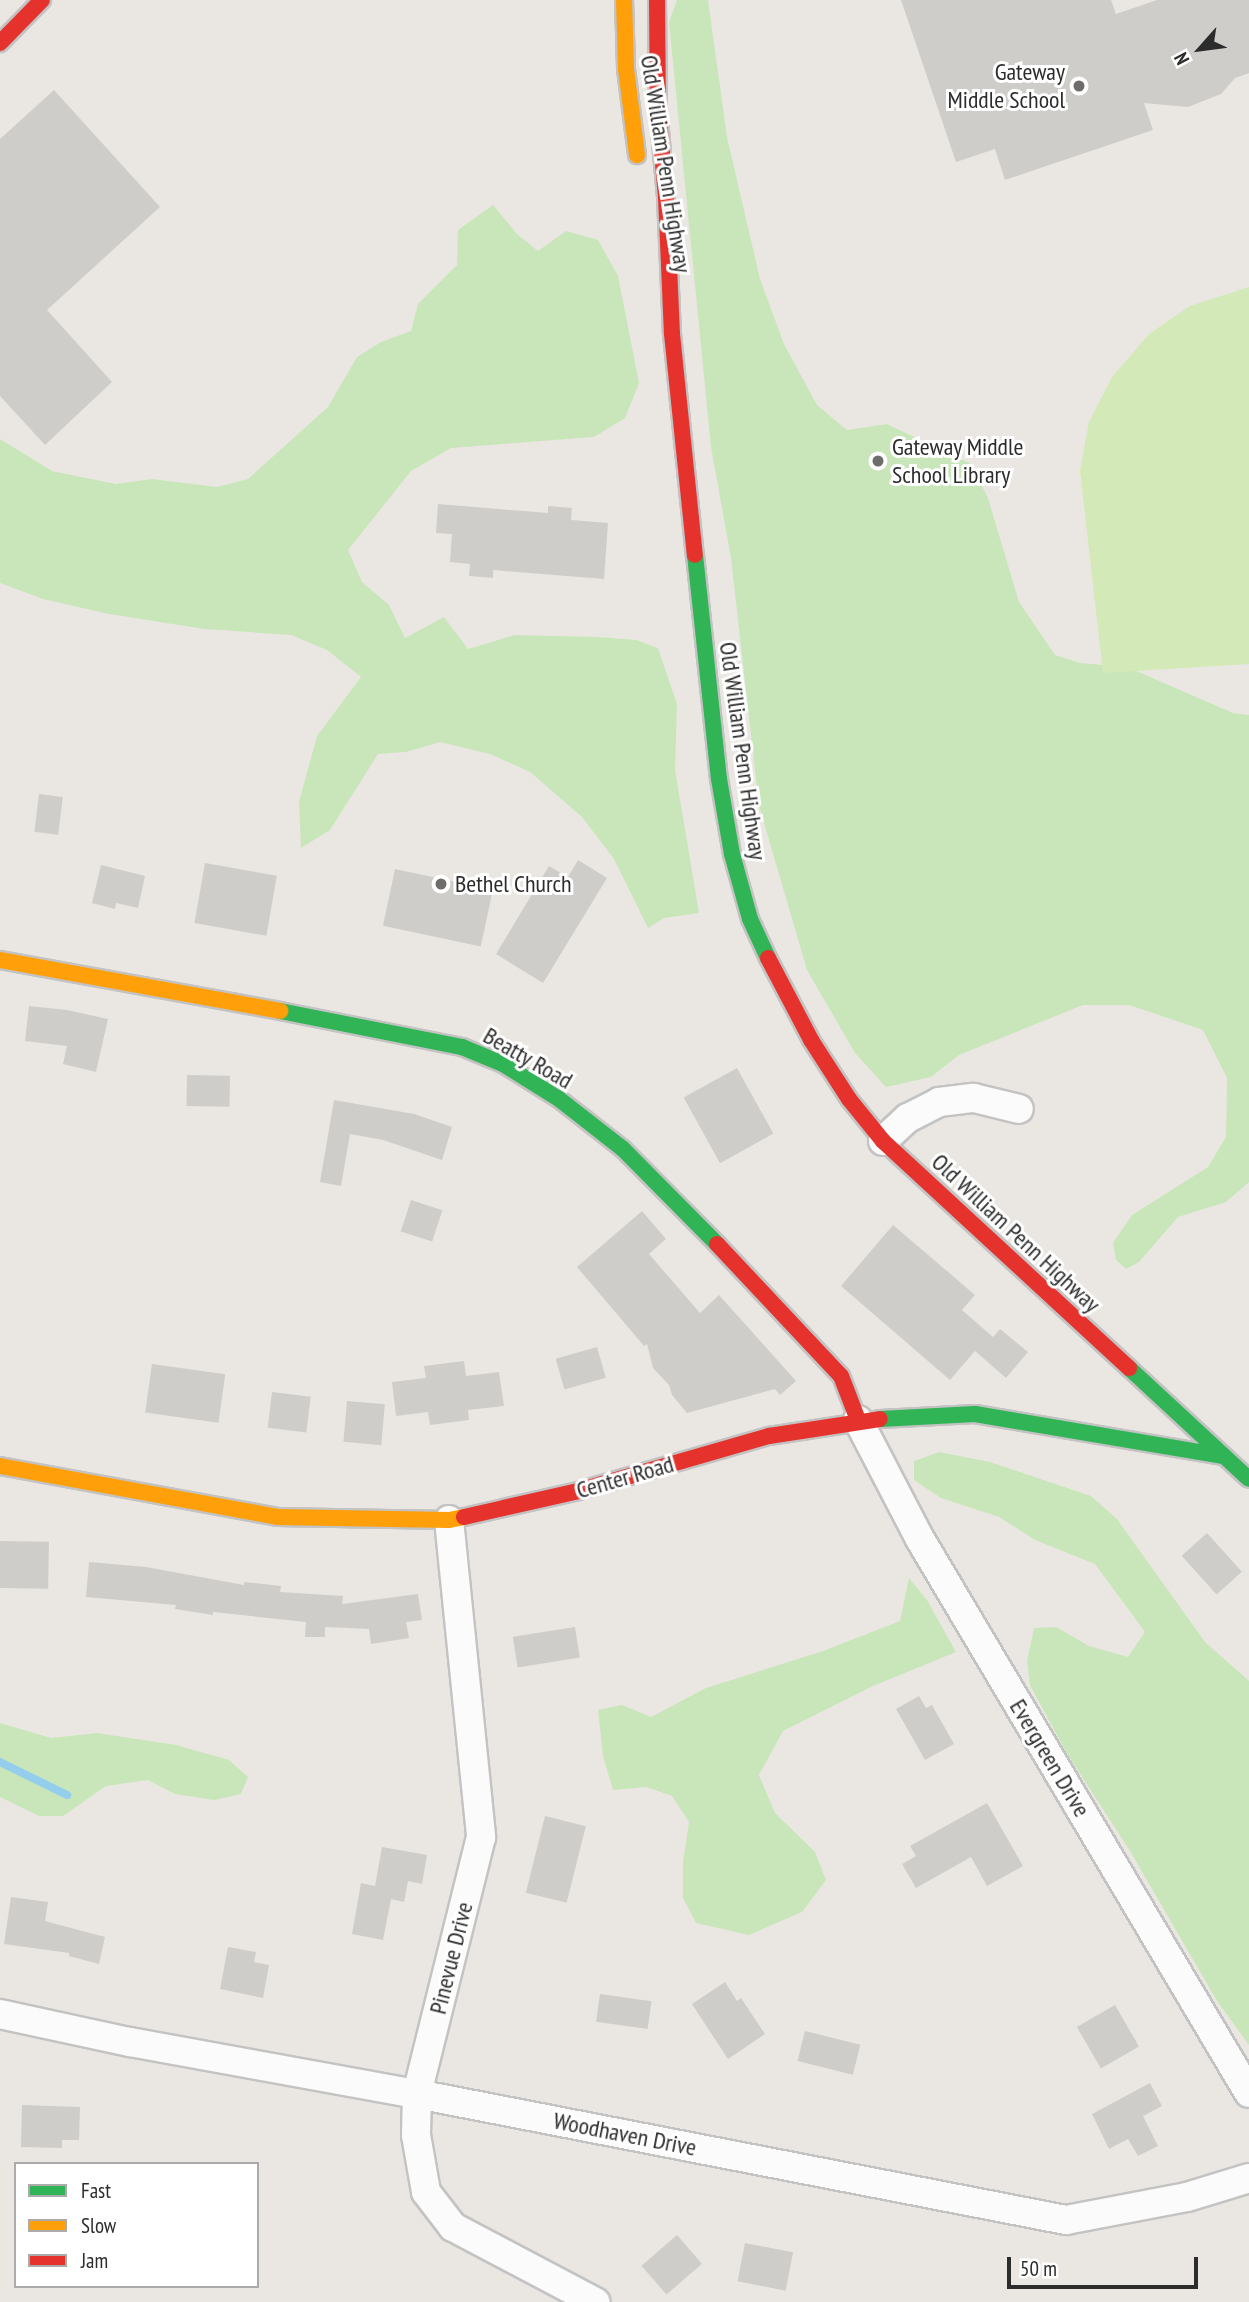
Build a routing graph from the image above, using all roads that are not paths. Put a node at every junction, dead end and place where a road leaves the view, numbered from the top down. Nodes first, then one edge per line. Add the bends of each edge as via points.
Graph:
1 (42, 0) edge
2 (624, 0) edge
3 (657, 0) edge
4 (0, 43) edge
5 (640, 174) dead end
6 (650, 226) dead end
7 (672, 334) junction
8 (0, 960) edge
9 (1019, 1109) dead end
10 (883, 1141) junction
11 (858, 1420) junction
12 (1236, 1459) edge
13 (0, 1466) edge
14 (1249, 1479) edge
15 (449, 1520) junction
16 (0, 2014) edge
17 (1249, 2092) edge
18 (417, 2094) junction
19 (1249, 2178) edge
20 (596, 2302) edge

1 - 4 street
2 - 5 street, Old William Penn Highway via 626,69
3 - 7 street, Old William Penn Highway via 657,109
6 - 7 street, Old William Penn Highway
7 - 10 street, Old William Penn Highway via 719,779 732,855 750,919 776,977 849,1099
8 - 11 street, Beatty Road via 462,1047 503,1065 559,1099 672,1195 841,1376
9 - 10 street via 974,1098 939,1102 908,1118
10 - 12 street, Old William Penn Highway
11 - 12 street, Center Road via 975,1414
11 - 15 street, Center Road via 771,1436 578,1491
11 - 17 street, Evergreen Drive via 920,1539
12 - 14 street, Old William Penn Highway
13 - 15 street, Center Road via 277,1517
15 - 18 street, Pinevue Drive via 481,1837
16 - 18 street, Woodhaven Drive
18 - 19 street, Woodhaven Drive via 1066,2220 1187,2197
18 - 20 street, Pinevue Drive via 416,2135 426,2192 453,2227

